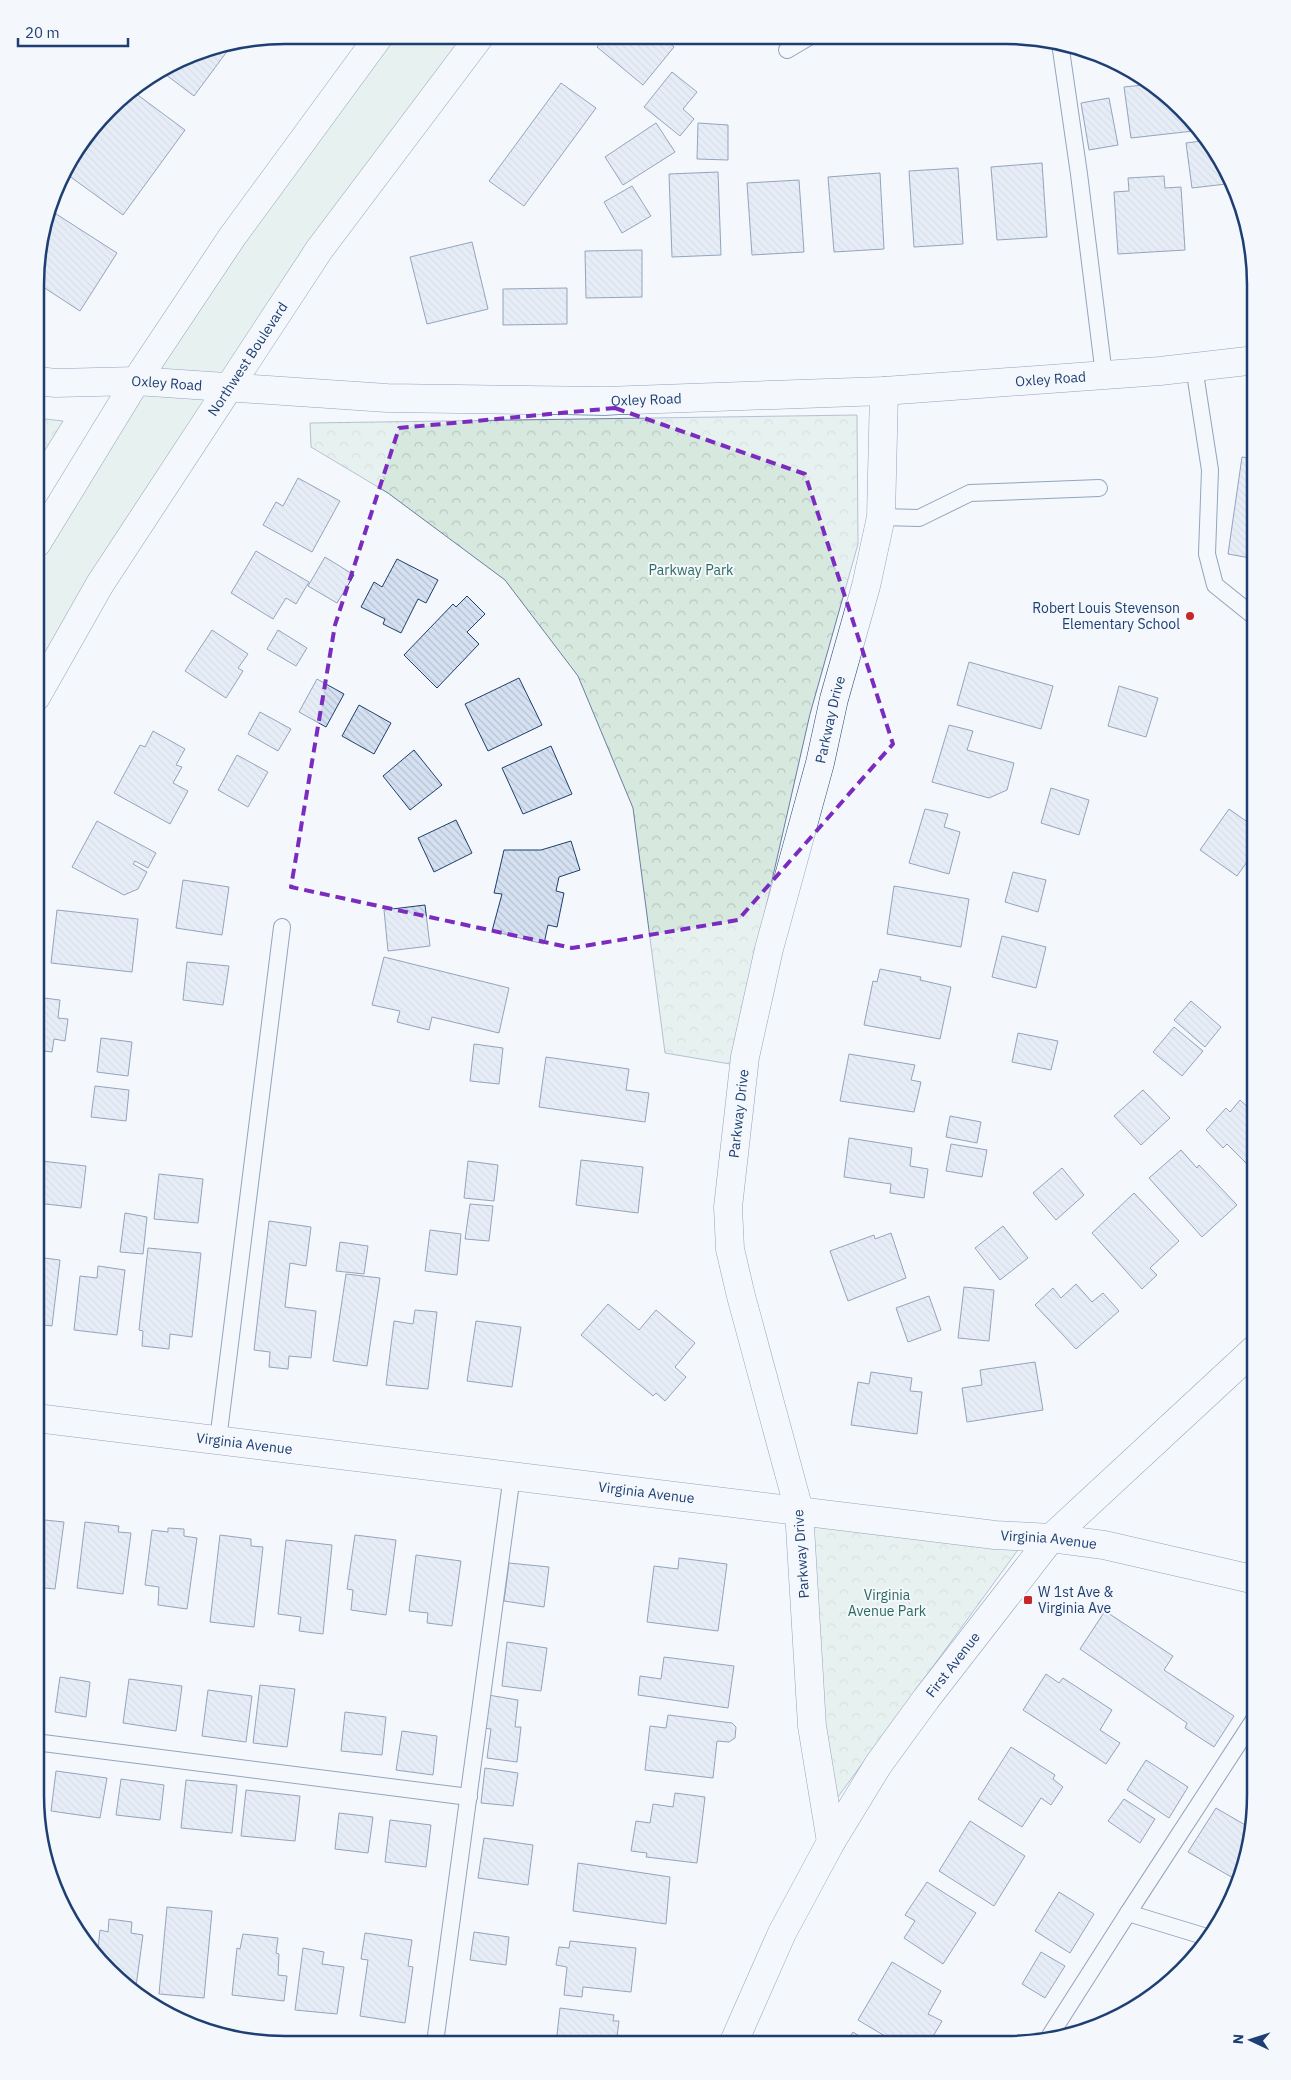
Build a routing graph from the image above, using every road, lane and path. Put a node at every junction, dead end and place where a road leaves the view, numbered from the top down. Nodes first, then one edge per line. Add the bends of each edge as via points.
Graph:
1 (373, 44) edge
2 (474, 44) edge
3 (796, 44) edge
4 (787, 50) dead end
5 (1061, 50) edge
6 (1247, 361) edge
7 (1194, 367) junction
8 (1104, 375) junction
9 (136, 381) junction
10 (44, 382) edge
11 (230, 387) junction
12 (884, 391) junction
13 (1099, 488) dead end
14 (881, 518) junction
15 (44, 532) edge
16 (1247, 611) edge
17 (44, 683) edge
18 (282, 927) dead end
19 (1247, 1356) edge
20 (44, 1419) edge
21 (218, 1440) junction
22 (512, 1475) junction
23 (798, 1510) junction
24 (1051, 1538) junction
25 (1247, 1578) edge
26 (1247, 1732) edge
27 (44, 1743) edge
28 (469, 1797) junction
29 (831, 1842) junction
30 (1128, 1913) junction
31 (1202, 1936) edge
32 (1051, 2032) edge
33 (436, 2036) edge
34 (737, 2036) edge

1 - 9 street via 232,237
2 - 11 street, Northwest Boulevard via 319,250
3 - 4 lane
5 - 8 lane via 1080,174
6 - 7 street, Oxley Road
7 - 8 street, Oxley Road
7 - 16 lane via 1210,470 1207,554 1215,585
8 - 12 street, Oxley Road
9 - 10 street, Oxley Road
9 - 11 street, Oxley Road
9 - 15 street
11 - 12 street, Oxley Road via 387,398 605,401
11 - 17 street, Northwest Boulevard via 100,584
12 - 14 street, Parkway Drive
13 - 14 lane via 970,493 919,518
14 - 23 street, Parkway Drive via 866,586 769,949 745,1058 728,1207 730,1249
18 - 21 lane
19 - 24 street, First Avenue
20 - 21 street, Virginia Avenue
21 - 22 street, Virginia Avenue
22 - 23 street, Virginia Avenue
22 - 28 lane
23 - 24 street, Virginia Avenue via 995,1535
23 - 29 street, Parkway Drive via 812,1726
24 - 25 street, Virginia Avenue via 1104,1545
24 - 29 street, First Avenue via 889,1750
26 - 30 lane
27 - 28 lane
28 - 33 lane
29 - 34 street, First Avenue via 782,1933
30 - 31 lane
30 - 32 lane

